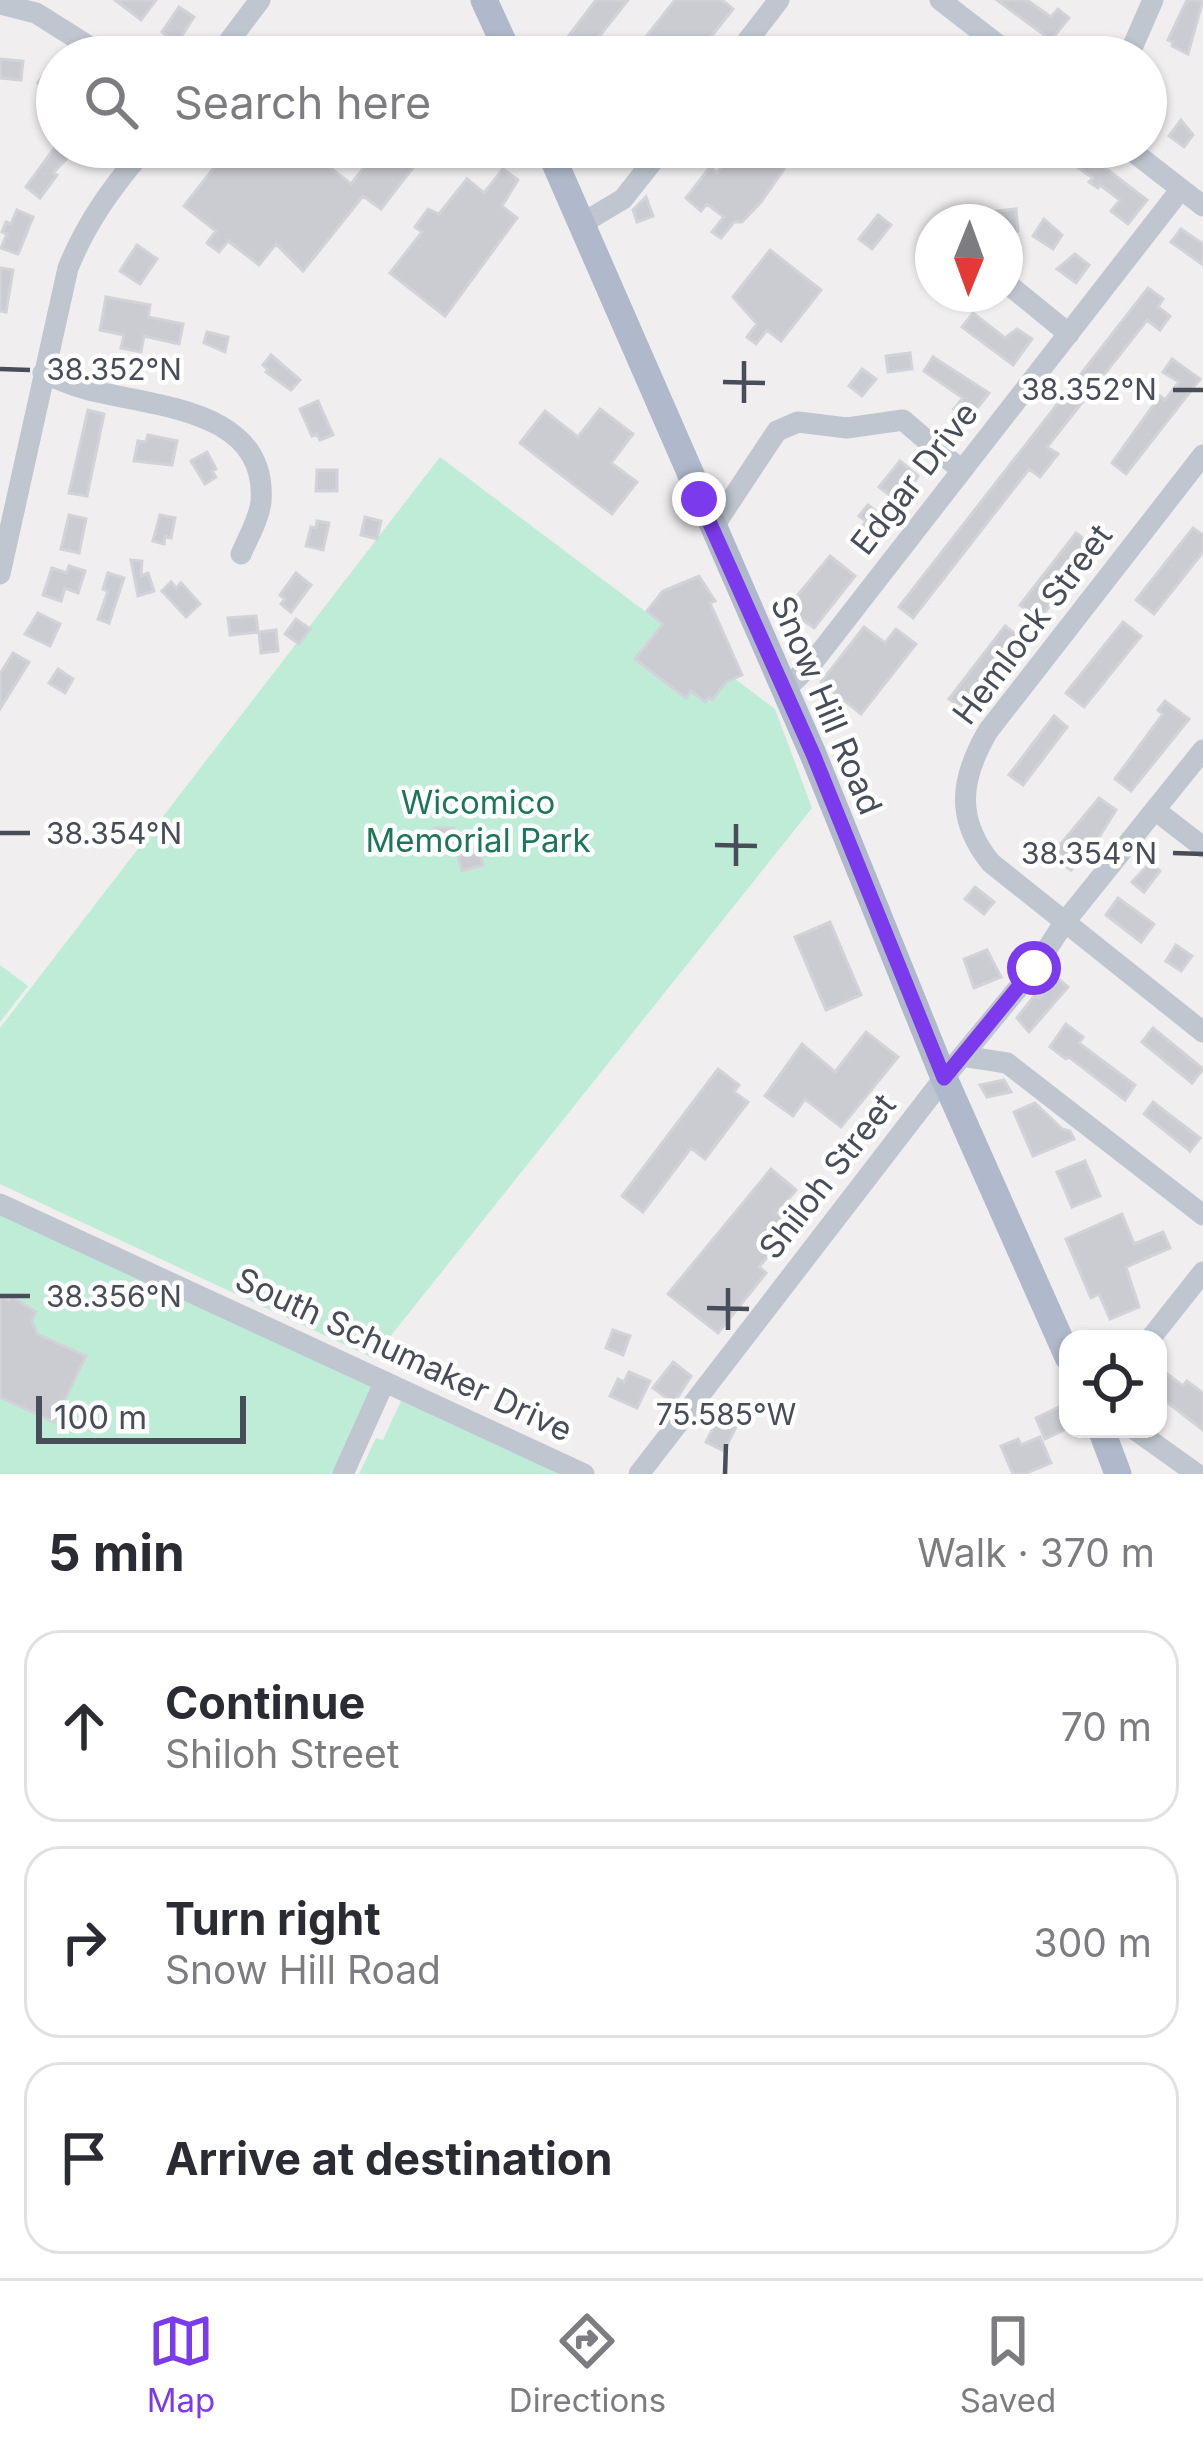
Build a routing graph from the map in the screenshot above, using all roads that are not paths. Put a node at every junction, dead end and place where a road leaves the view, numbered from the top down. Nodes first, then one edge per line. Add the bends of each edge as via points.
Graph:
1 (260, 0) edge
2 (484, 0) edge
3 (779, 0) edge
4 (940, 0) edge
5 (1153, 0) edge
6 (0, 4) edge
7 (73, 36) edge
8 (233, 36) edge
9 (500, 36) edge
10 (751, 36) edge
11 (987, 36) edge
12 (1137, 36) edge
13 (128, 168) edge
14 (557, 168) edge
15 (647, 168) edge
16 (1154, 168) edge
17 (1181, 189) junction
18 (1203, 206) edge
19 (581, 224) junction
20 (1023, 296) edge
21 (1069, 334) junction
22 (43, 374) junction
23 (1203, 455) edge
24 (962, 470) junction
25 (7, 512) edge
26 (712, 529) junction
27 (241, 554) dead end
28 (0, 574) edge
29 (783, 692) junction
30 (1203, 750) edge
31 (1155, 810) junction
32 (1203, 847) edge
33 (1064, 923) junction
34 (1203, 1032) edge
35 (953, 1067) junction
36 (0, 1204) edge
37 (1203, 1215) edge
38 (1203, 1271) edge
39 (1157, 1330) edge
40 (1059, 1334) edge
41 (384, 1383) junction
42 (1104, 1438) edge
43 (1146, 1438) edge
44 (343, 1474) edge
45 (584, 1474) edge
46 (639, 1474) edge
47 (1118, 1474) edge
48 (1196, 1474) edge

1 - 8 street
2 - 9 main road
3 - 10 street
4 - 11 street
5 - 12 street
6 - 7 street via 36,13
13 - 22 street via 82,234
14 - 19 main road, Snow Hill Road
15 - 19 street via 622,199
16 - 17 street
17 - 18 street
17 - 21 street, Edgar Drive
19 - 26 main road, Snow Hill Road
20 - 21 street
21 - 24 street, Edgar Drive
22 - 25 street
22 - 27 street via 197,414 238,438 258,470 261,505
23 - 33 street, Hemlock Street via 974,756 966,793 972,840
24 - 26 street via 903,420 848,428 798,422 777,431
24 - 29 street, Edgar Drive
25 - 28 street
26 - 29 main road, Snow Hill Road
29 - 35 main road, Snow Hill Road
30 - 31 street, Shiloh Street
31 - 32 street
31 - 33 street, Shiloh Street
33 - 34 street, Hemlock Street
33 - 35 street, Shiloh Street
35 - 37 street via 1007,1063
35 - 40 main road, Snow Hill Road
35 - 46 street, Shiloh Street
36 - 41 street, South Schumaker Drive
38 - 39 street
41 - 44 street
41 - 45 street, South Schumaker Drive
42 - 47 main road
43 - 48 street

